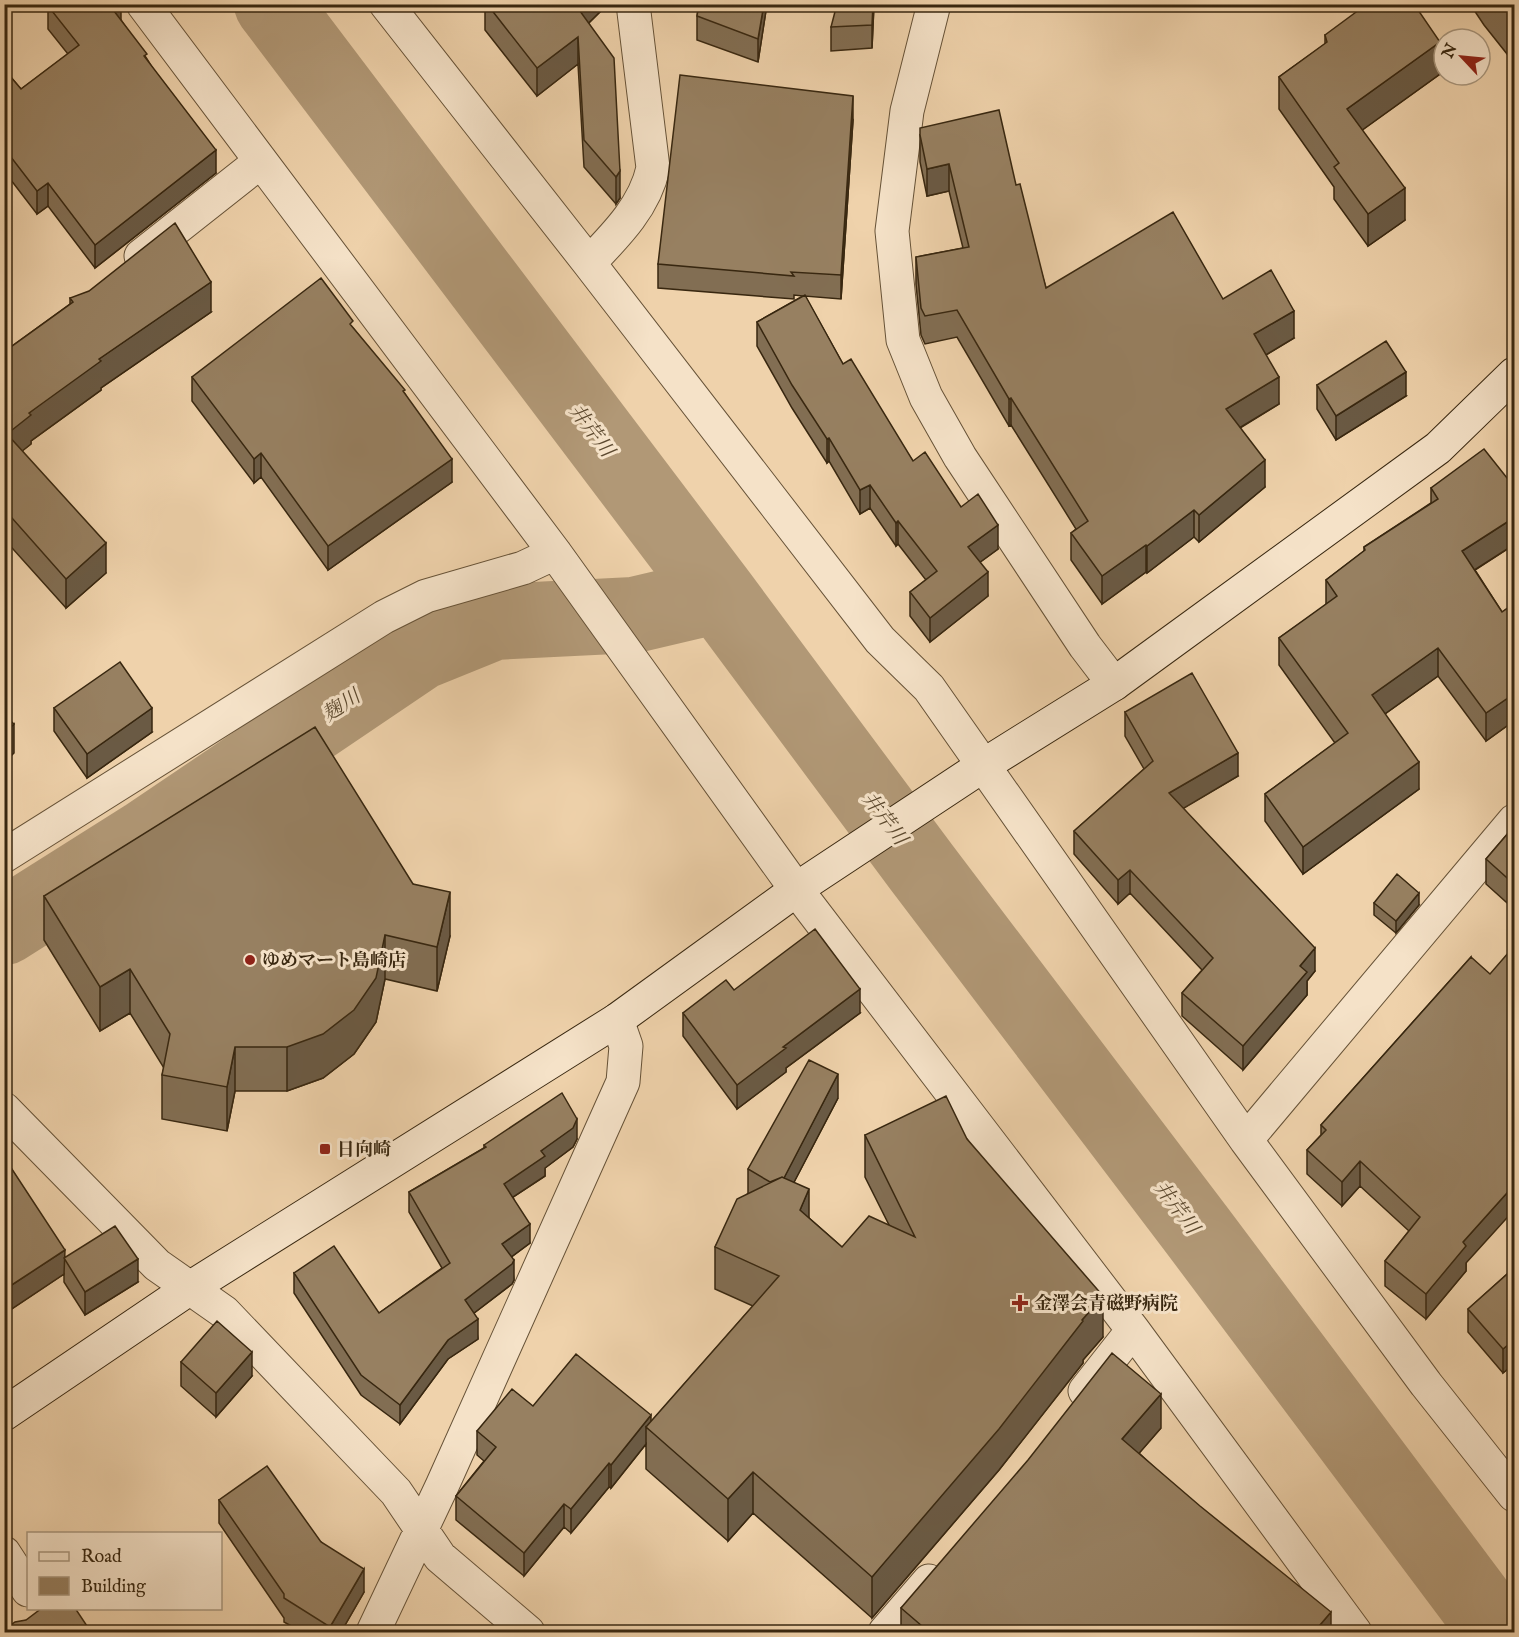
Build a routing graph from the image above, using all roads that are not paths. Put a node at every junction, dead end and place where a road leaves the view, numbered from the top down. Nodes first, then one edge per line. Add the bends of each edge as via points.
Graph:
1 (143, 4) edge
2 (386, 4) edge
3 (633, 4) edge
4 (934, 4) edge
5 (260, 162) junction
6 (590, 263) junction
7 (114, 277) edge
8 (1515, 375) edge
9 (555, 553) junction
10 (1114, 684) junction
11 (973, 772) junction
12 (1515, 821) edge
13 (4, 856) edge
14 (803, 884) junction
15 (617, 1020) junction
16 (4, 1109) edge
17 (1246, 1140) junction
18 (190, 1288) junction
19 (1133, 1330) junction
20 (1070, 1411) edge
21 (4, 1414) edge
22 (1515, 1495) edge
23 (420, 1529) junction
24 (4, 1553) edge
25 (945, 1562) edge
26 (27, 1594) edge
27 (373, 1632) edge
28 (528, 1632) edge
29 (885, 1632) edge
30 (1354, 1632) edge

1 - 5 street
2 - 6 street
3 - 6 street via 653,168 649,185 621,231
4 - 10 street via 907,111 892,231 903,340 926,397 960,457
5 - 7 street
5 - 9 street
6 - 11 street via 880,640 929,688
8 - 10 street via 1438,448
9 - 13 street via 523,568 426,596 384,617
9 - 14 street
10 - 11 street
11 - 14 street
11 - 17 street
12 - 17 street
14 - 15 street
14 - 19 street
15 - 18 street
15 - 23 street via 626,1046 623,1082
16 - 18 street via 156,1265
17 - 22 street via 1426,1384
18 - 21 street
18 - 23 street via 224,1312 396,1492
19 - 20 street
19 - 30 street
23 - 27 street
23 - 28 street via 440,1557
24 - 26 street
25 - 29 street

